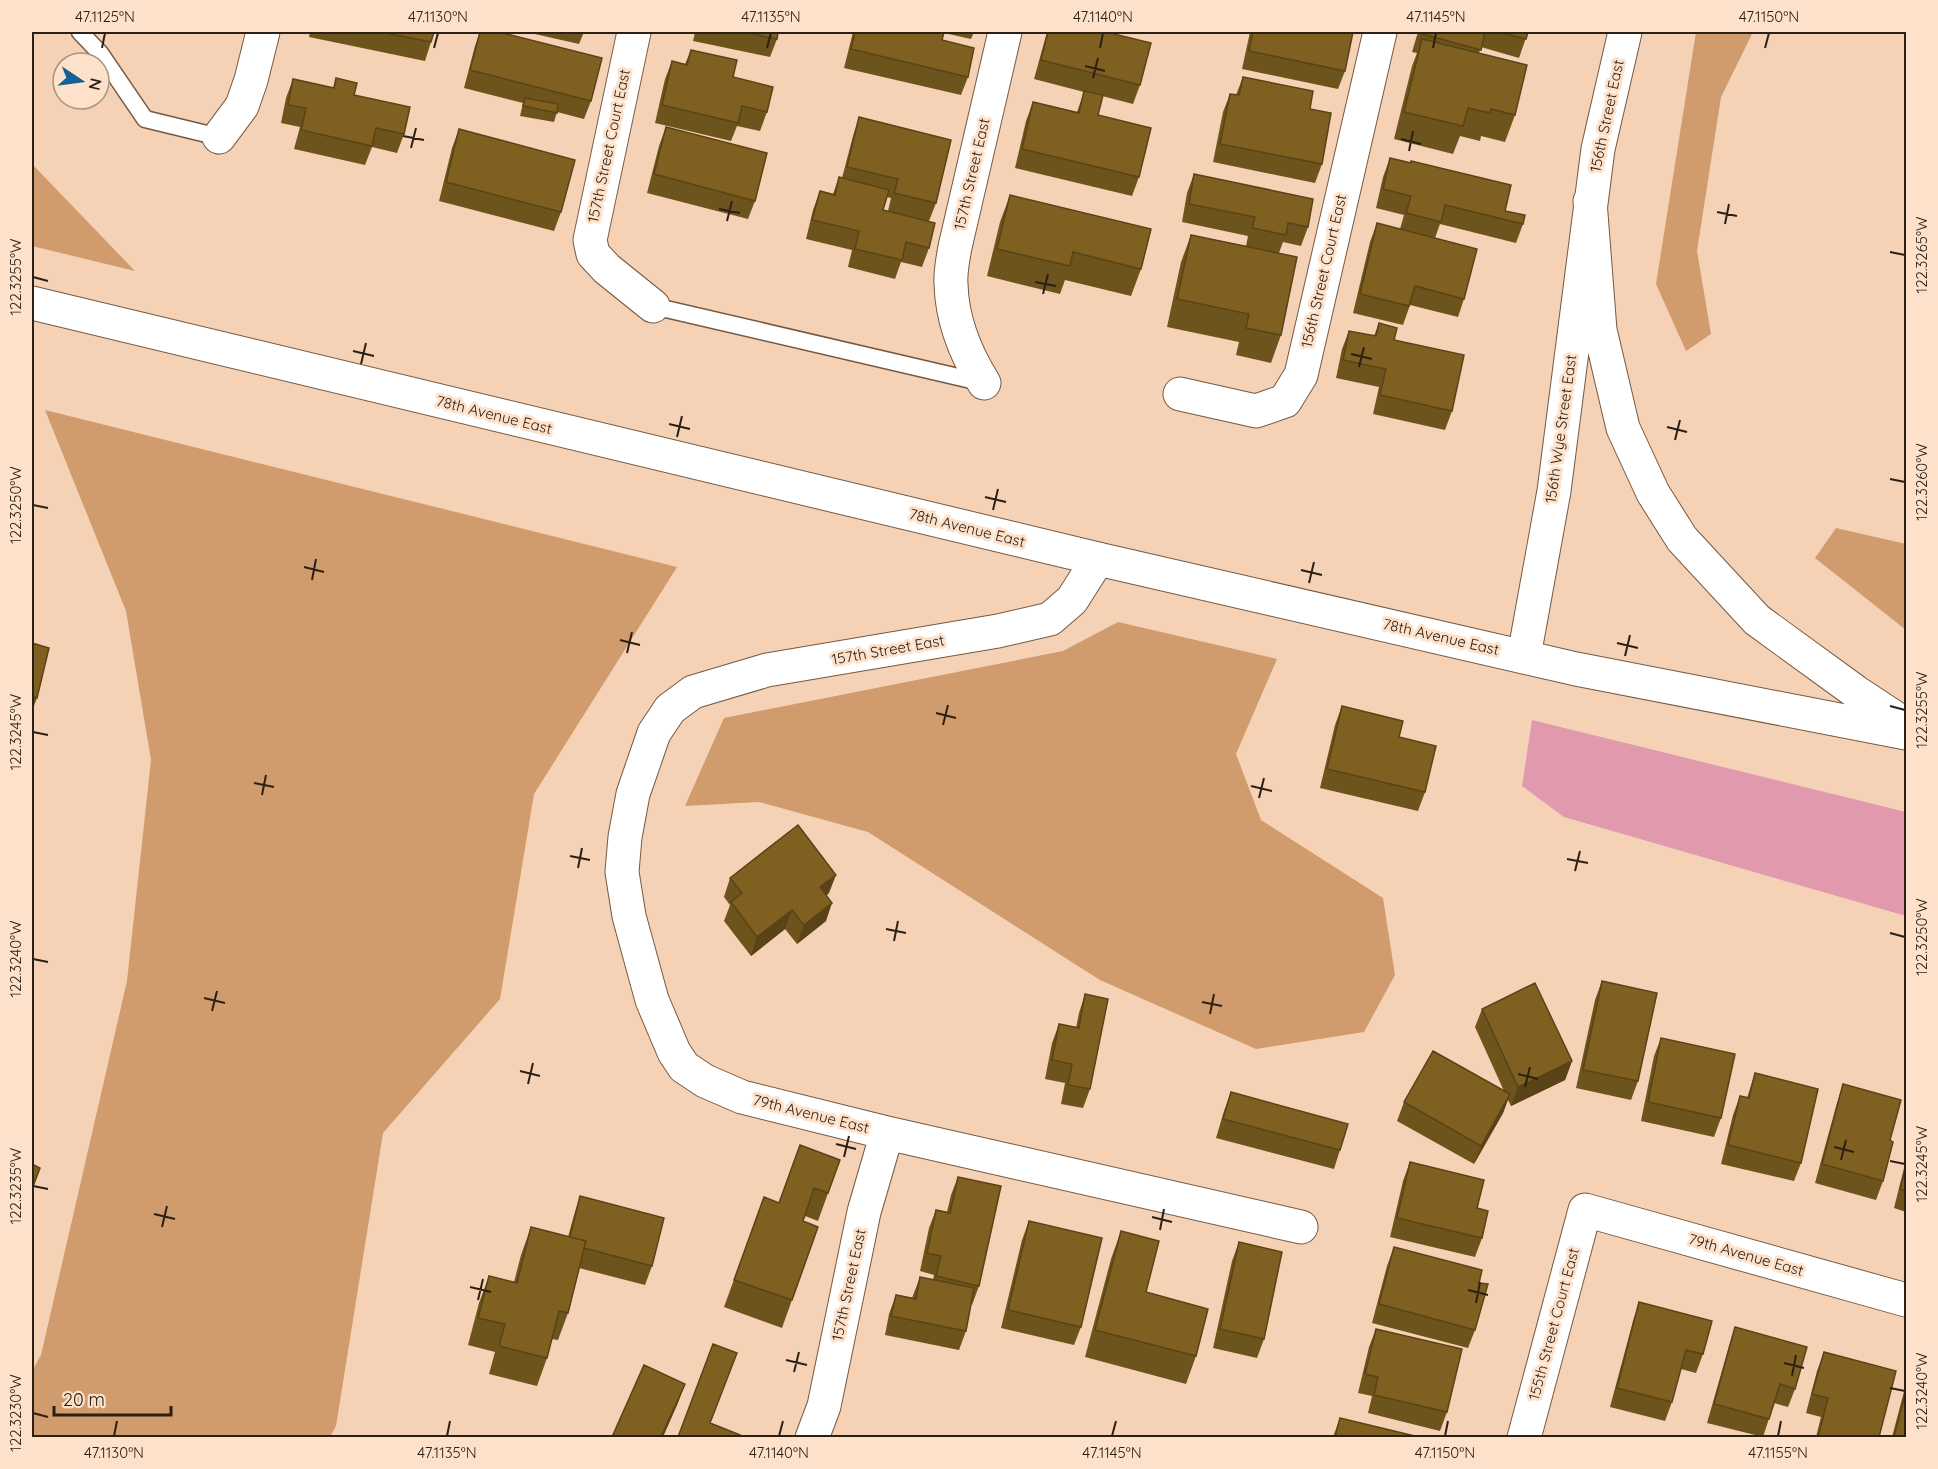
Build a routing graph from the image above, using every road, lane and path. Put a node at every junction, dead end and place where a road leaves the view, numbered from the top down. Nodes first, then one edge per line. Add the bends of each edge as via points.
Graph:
1 (80, 32) edge
2 (263, 32) edge
3 (634, 32) edge
4 (1005, 32) edge
5 (1380, 32) edge
6 (1625, 32) edge
7 (219, 137) joint
8 (1590, 201) junction
9 (32, 303) edge
10 (653, 306) joint
11 (984, 383) joint
12 (1180, 394) dead end
13 (1098, 560) junction
14 (1524, 656) junction
15 (663, 720) joint
16 (1906, 725) edge
17 (1906, 733) edge
18 (887, 1133) junction
19 (1585, 1210) joint
20 (1301, 1227) dead end
21 (1906, 1300) edge
22 (812, 1437) edge
23 (1524, 1437) edge

1 - 7 lane via 100,53 145,119
2 - 7 street via 242,106
3 - 10 street, 157th Street Court East via 590,240 593,254 607,269
4 - 11 street, 157th Street East via 955,247 951,282 958,330
5 - 12 street, 156th Street Court East via 1301,375 1285,401 1256,411
6 - 8 street, 156th Street East
8 - 14 street, 156th Wye Street East via 1554,491
8 - 16 street via 1600,330 1623,428 1653,493 1682,538 1757,620
9 - 13 street, 78th Avenue East
10 - 11 lane
13 - 14 street, 78th Avenue East
13 - 15 street, 157th Street East via 1072,600 1050,619 767,670 693,692 670,709
14 - 17 street, 78th Avenue East
15 - 18 street, 79th Avenue East via 654,733 633,794 622,872 629,916 652,1000 674,1052 684,1067 742,1098
18 - 20 street, 79th Avenue East
18 - 22 street, 157th Street East via 864,1212 824,1406
19 - 21 street, 79th Avenue East
19 - 23 street, 155th Street Court East

